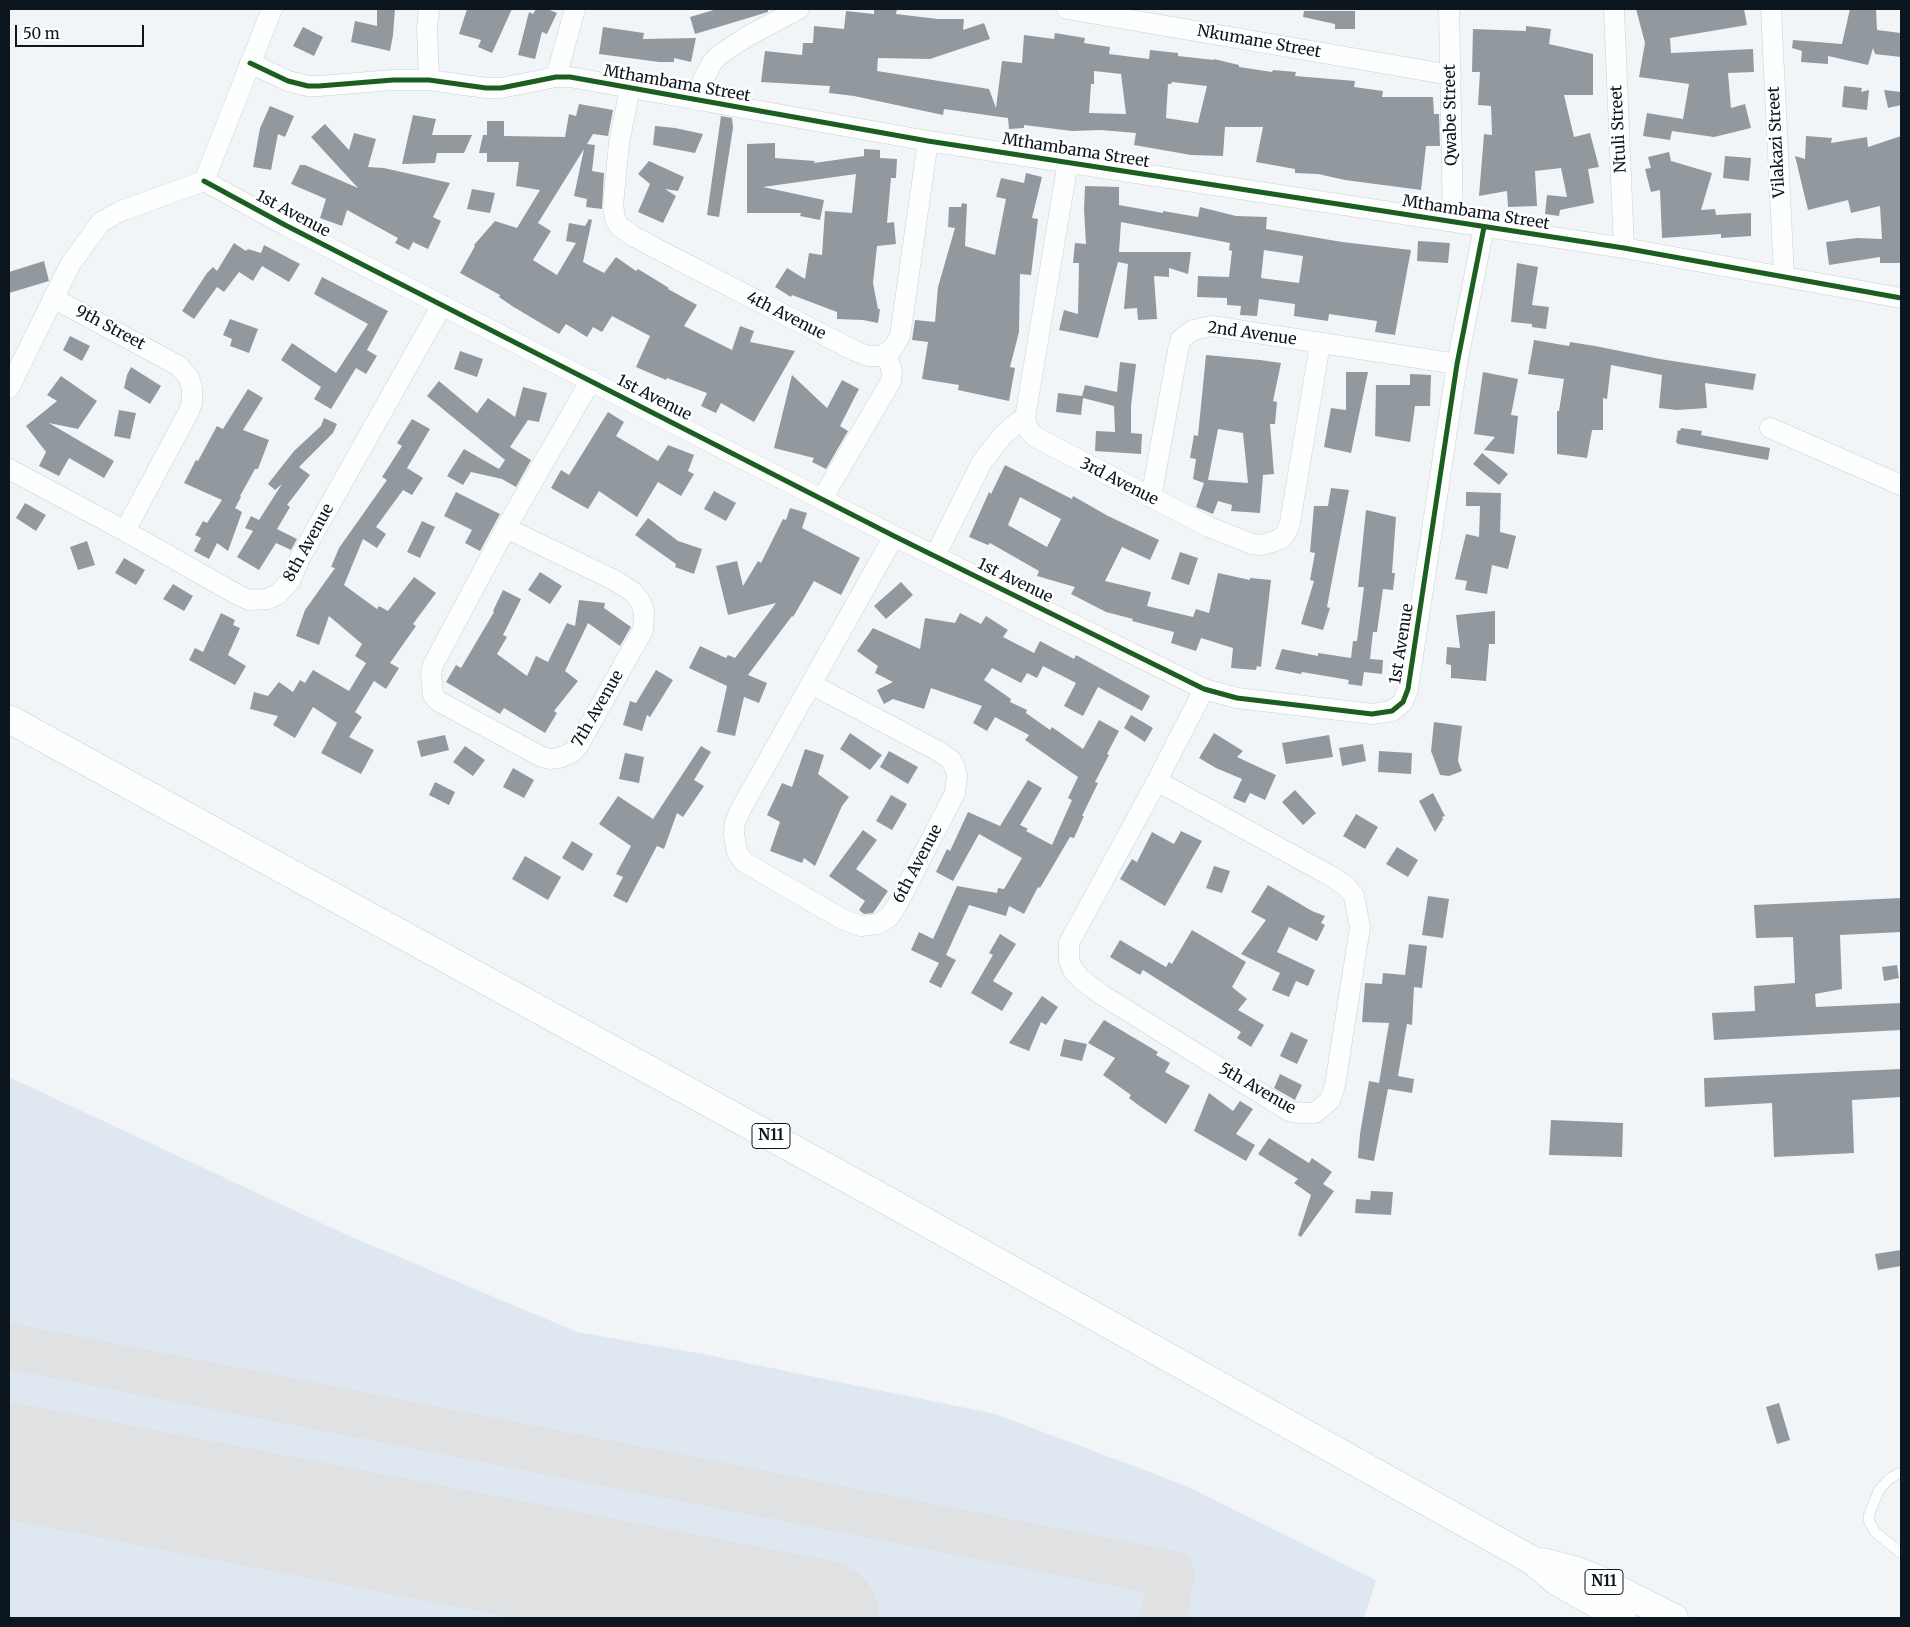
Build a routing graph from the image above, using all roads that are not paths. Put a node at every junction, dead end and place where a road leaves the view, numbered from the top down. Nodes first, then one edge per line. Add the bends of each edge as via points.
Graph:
1 (272, 9) edge
2 (429, 9) edge
3 (575, 9) edge
4 (799, 9) edge
5 (1067, 9) edge
6 (1450, 9) edge
7 (1614, 9) edge
8 (1771, 9) edge
9 (250, 63) junction
10 (1451, 75) junction
11 (556, 77) junction
12 (429, 80) junction
13 (630, 88) junction
14 (697, 100) junction
15 (928, 141) junction
16 (1068, 162) junction
17 (204, 181) junction
18 (1453, 222) junction
19 (1484, 227) junction
20 (1624, 248) junction
21 (1784, 276) junction
22 (53, 298) junction
23 (1901, 298) edge
24 (442, 305) junction
25 (1320, 344) junction
26 (886, 353) junction
27 (1457, 364) junction
28 (591, 380) junction
29 (9, 388) edge
30 (1025, 418) junction
31 (1770, 428) dead end
32 (9, 469) edge
33 (1901, 485) edge
34 (1151, 498) junction
35 (822, 499) junction
36 (506, 528) junction
37 (125, 531) junction
38 (894, 536) junction
39 (935, 556) junction
40 (811, 684) junction
41 (1204, 689) junction
42 (9, 719) edge
43 (1157, 781) junction
44 (1901, 1472) edge
45 (1901, 1553) edge
46 (1530, 1559) junction
47 (1622, 1618) edge
48 (1674, 1618) edge

1 - 9 street
2 - 12 street via 426,27
3 - 11 street
4 - 14 street via 719,55 702,82
5 - 10 street, Nkumane Street
6 - 10 street, Qwabe Street
7 - 20 street, Ntuli Street
8 - 21 street, Vilakazi Street
9 - 12 street, Mthambama Street via 308,86
9 - 17 street
10 - 18 street, Qwabe Street
11 - 12 street, Mthambama Street via 515,86 486,88
11 - 13 street, Mthambama Street
13 - 14 street, Mthambama Street
13 - 26 street, 4th Avenue via 619,143 613,205 615,219 620,226 661,251 855,351 868,356
14 - 15 street, Mthambama Street
15 - 16 street, Mthambama Street
15 - 26 street via 900,336
16 - 18 street, Mthambama Street
16 - 30 street
17 - 22 street via 121,211 101,222 71,263
17 - 24 street, 1st Avenue
18 - 19 street, Mthambama Street
19 - 20 street, Mthambama Street
19 - 27 street, 1st Avenue
20 - 21 street, Mthambama Street
21 - 23 street, Mthambama Street
22 - 29 street
22 - 37 street, 9th Street via 179,366 192,388 188,413
24 - 28 street, 1st Avenue
24 - 37 street, 8th Avenue via 290,581 278,594 268,599 249,600
25 - 27 street, 2nd Avenue
25 - 34 street, 2nd Avenue via 1212,326 1187,332 1178,350
25 - 34 street, 3rd Avenue via 1290,522 1282,538 1261,545 1252,544
26 - 35 street via 892,372 891,381
27 - 41 street, 1st Avenue via 1408,690 1402,702 1392,712 1372,714 1238,698
28 - 35 street, 1st Avenue
28 - 36 street, 7th Avenue
30 - 34 street, 3rd Avenue via 1029,431 1037,438
30 - 39 street via 1004,434 982,462
31 - 33 street
32 - 37 street, 8th Avenue
35 - 38 street, 1st Avenue
36 - 36 street, 7th Avenue via 433,665 431,687 438,701 454,711 542,757 559,758 578,746 643,630 644,611 633,592 614,580
38 - 39 street, 1st Avenue
38 - 40 street, 6th Avenue
39 - 41 street, 1st Avenue
40 - 40 street, 6th Avenue via 742,807 735,822 734,843 744,862 842,919 861,926 878,924 889,917 897,905 955,793 955,768 951,760 940,752
41 - 43 street, 5th Avenue
42 - 46 highway, N11 via 879,1196
43 - 43 street, 5th Avenue via 1069,944 1073,970 1102,995 1289,1111 1315,1113 1330,1100 1335,1084 1360,927 1354,896 1346,886 1329,875
44 - 45 lane via 1880,1490 1869,1515 1875,1532
46 - 47 highway, N11 via 1558,1582
46 - 48 highway, N11 via 1595,1578

